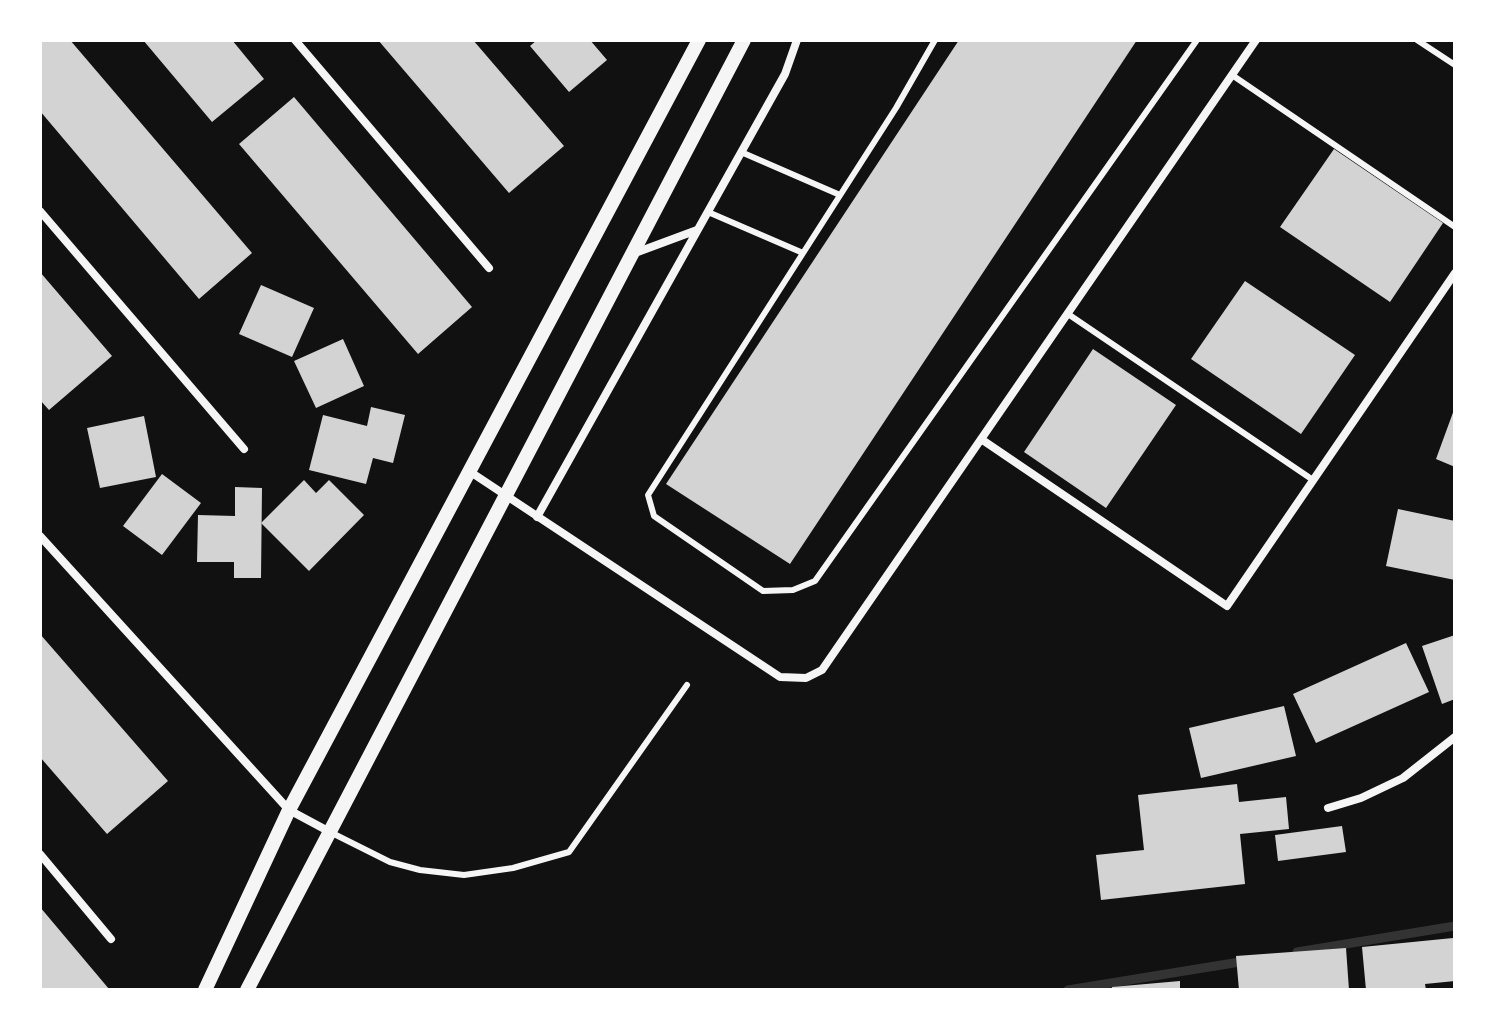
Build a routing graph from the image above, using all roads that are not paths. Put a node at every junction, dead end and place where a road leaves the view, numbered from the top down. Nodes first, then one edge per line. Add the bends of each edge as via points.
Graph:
1 (295, 40) edge
2 (699, 40) edge
3 (744, 40) edge
4 (797, 40) edge
5 (935, 40) edge
6 (1197, 40) edge
7 (1256, 40) edge
8 (1417, 40) edge
9 (1455, 65) edge
10 (1232, 75) junction
11 (741, 152) junction
12 (840, 195) junction
13 (40, 211) edge
14 (708, 212) junction
15 (1455, 227) edge
16 (698, 230) junction
17 (634, 253) junction
18 (803, 253) junction
19 (489, 268) dead end
20 (1455, 273) edge
21 (1068, 314) junction
22 (981, 439) junction
23 (244, 449) dead end
24 (469, 471) junction
25 (1313, 480) junction
26 (506, 496) junction
27 (537, 517) junction
28 (41, 539) edge
29 (687, 685) dead end
30 (1455, 737) edge
31 (1328, 808) dead end
32 (289, 810) junction
33 (330, 832) junction
34 (40, 854) edge
35 (111, 939) dead end
36 (205, 990) edge
37 (247, 990) edge

1 - 19 street
2 - 24 street
3 - 17 street
4 - 11 street via 785,74
5 - 12 lane
6 - 18 lane via 815,581 793,590 763,591 654,516 648,495
7 - 10 street
8 - 9 lane
10 - 15 lane
10 - 21 street
11 - 12 lane
11 - 14 street
12 - 18 lane
13 - 23 street
14 - 16 street
14 - 18 lane
16 - 17 street
16 - 27 street
17 - 26 street
20 - 25 street
21 - 22 street
21 - 25 lane
22 - 25 street via 1227,606
22 - 27 street via 822,670 806,678 780,677
24 - 26 street
24 - 32 street
26 - 27 street
26 - 33 street
28 - 32 street
29 - 33 lane via 569,852 464,875 390,862
30 - 31 street via 1403,778
32 - 33 street
32 - 36 street
33 - 37 street
34 - 35 street

